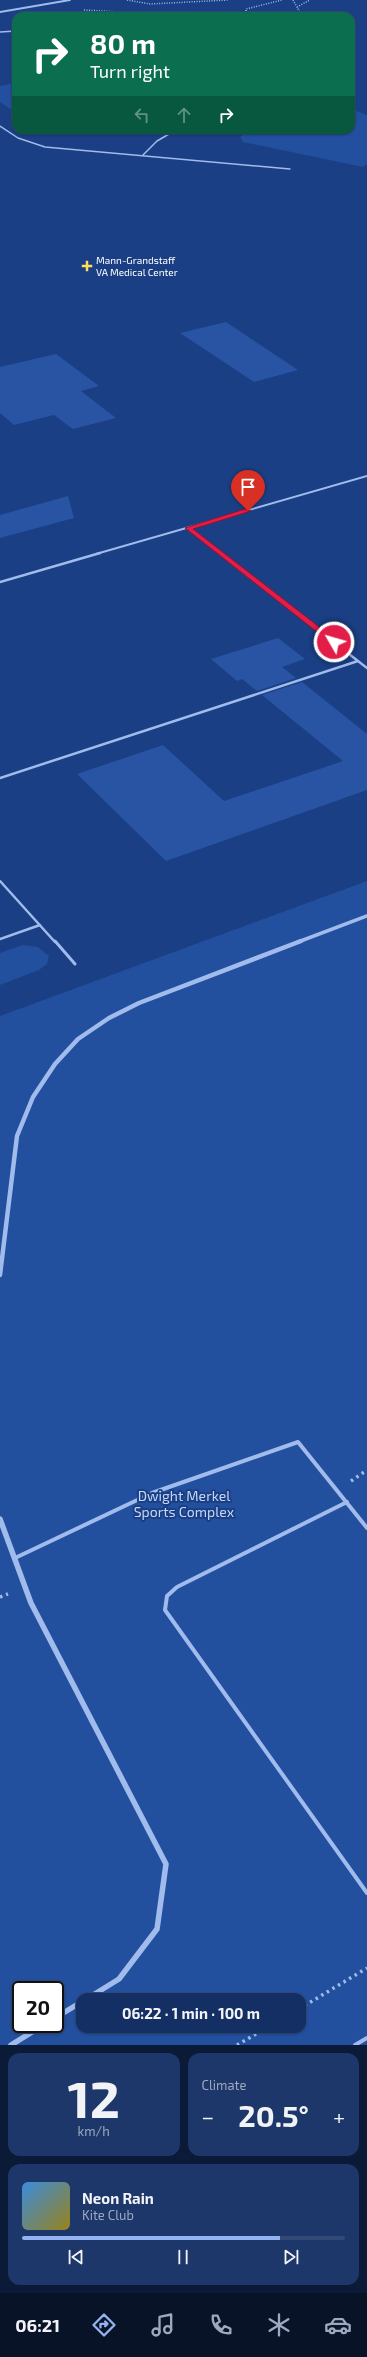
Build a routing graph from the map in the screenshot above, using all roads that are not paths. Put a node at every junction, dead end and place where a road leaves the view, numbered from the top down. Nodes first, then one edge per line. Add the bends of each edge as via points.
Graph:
1 (70, 0) edge
2 (0, 12) edge
3 (12, 31) edge
4 (0, 32) edge
5 (0, 126) edge
6 (168, 134) edge
7 (143, 155) junction
8 (290, 169) dead end
9 (367, 476) edge
10 (188, 528) junction
11 (0, 582) edge
12 (358, 661) junction
13 (367, 668) edge
14 (0, 778) edge
15 (0, 881) edge
16 (367, 916) edge
17 (40, 924) junction
18 (0, 939) edge
19 (75, 964) dead end
20 (0, 1275) edge
21 (347, 1502) junction
22 (0, 1519) edge
23 (367, 1528) edge
24 (13, 1559) junction
25 (367, 1893) edge
26 (97, 1993) edge
27 (76, 2006) edge
28 (64, 2013) edge
29 (30, 2033) edge
30 (367, 2038) edge
31 (11, 2045) edge
32 (355, 2045) edge

1 - 2 street
3 - 4 lane
5 - 7 lane via 18,138 46,146
6 - 7 lane via 157,140
7 - 8 lane
9 - 10 lane
10 - 11 lane
10 - 12 lane
12 - 13 lane
12 - 14 lane
15 - 17 lane
16 - 20 street via 139,1003 78,1039 55,1064 33,1097 17,1136
17 - 18 lane
17 - 19 lane
21 - 23 lane
21 - 24 lane via 298,1442 152,1493
21 - 25 lane via 177,1587 167,1596 165,1610
22 - 24 street
24 - 26 street via 32,1603 166,1864 157,1929 119,1979
27 - 28 street
29 - 31 street
30 - 32 lane

